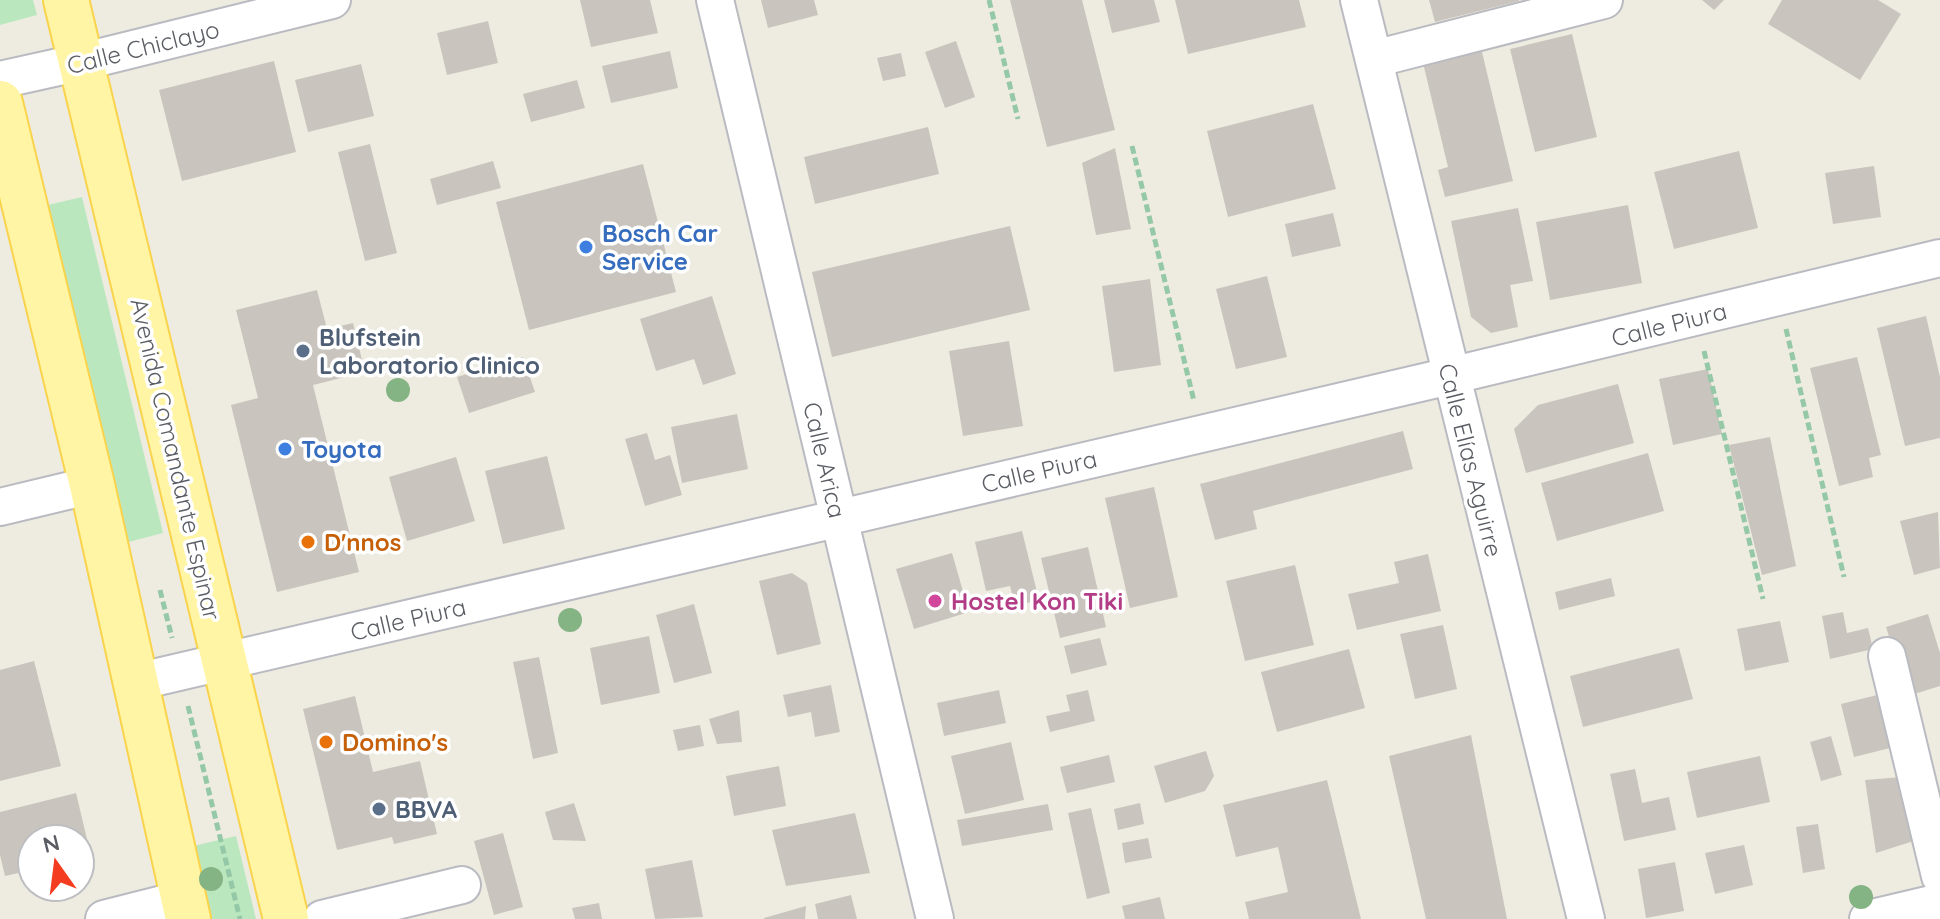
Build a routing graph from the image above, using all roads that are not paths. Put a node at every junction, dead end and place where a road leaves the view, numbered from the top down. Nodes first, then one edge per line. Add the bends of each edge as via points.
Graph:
1 (66, 0) edge
2 (332, 0) edge
3 (715, 0) edge
4 (1359, 0) edge
5 (1604, 0) edge
6 (1374, 59) junction
7 (81, 62) junction
8 (0, 80) edge
9 (0, 103) edge
10 (1940, 258) edge
11 (1450, 376) junction
12 (92, 485) junction
13 (0, 507) edge
14 (839, 518) junction
15 (1887, 656) dead end
16 (225, 662) junction
17 (136, 682) junction
18 (1940, 876) edge
19 (462, 885) dead end
20 (1940, 902) edge
21 (186, 909) edge
22 (104, 919) edge
23 (286, 919) edge
24 (322, 919) edge
25 (935, 919) edge
26 (1586, 919) edge
27 (1868, 919) edge

1 - 7 main road, Avenida Comandante Espinar
2 - 7 street, Calle Chiclayo
3 - 14 street, Calle Arica
4 - 6 street, Calle Elías Aguirre
5 - 6 street
6 - 11 street, Calle Elías Aguirre
7 - 8 street, Calle Chiclayo
7 - 16 main road, Avenida Comandante Espinar
9 - 12 main road
10 - 11 street, Calle Piura
11 - 14 street, Calle Piura
11 - 26 street, Calle Elías Aguirre
12 - 13 street
12 - 17 main road
14 - 16 street, Calle Piura
14 - 25 street, Calle Arica
15 - 18 street
16 - 17 street, Calle Piura
16 - 23 main road, Avenida Comandante Espinar
17 - 21 main road
19 - 24 street
20 - 27 street
21 - 22 street

